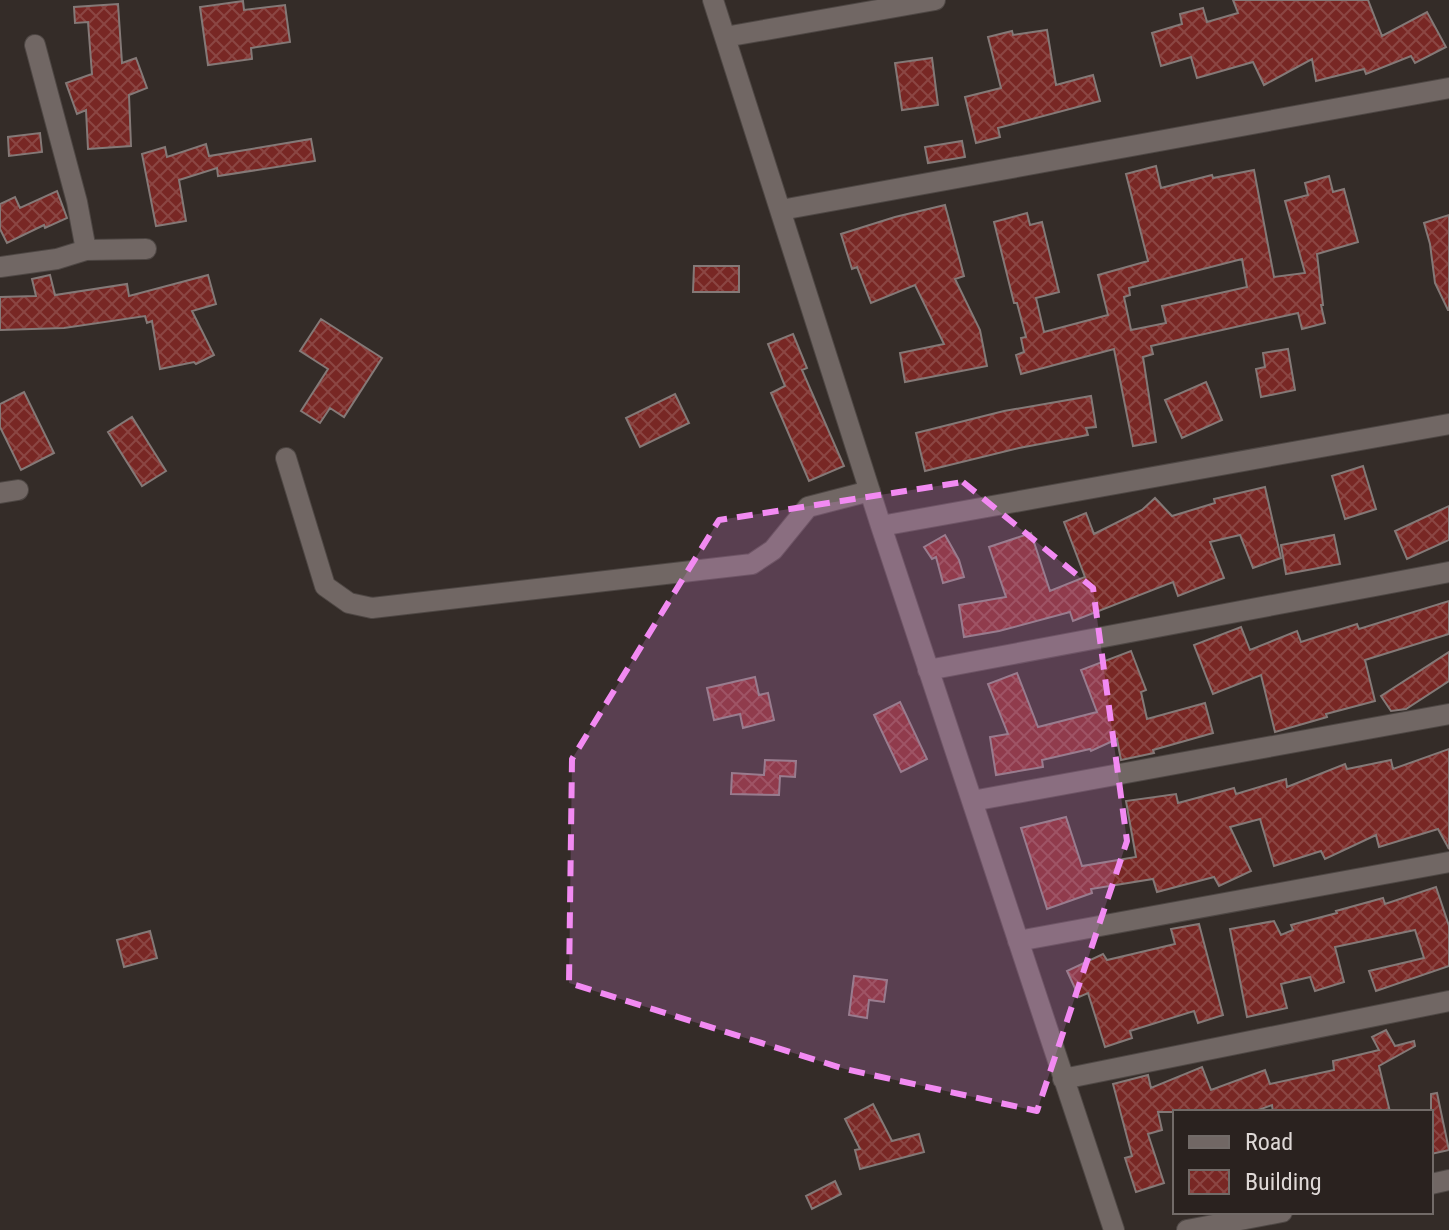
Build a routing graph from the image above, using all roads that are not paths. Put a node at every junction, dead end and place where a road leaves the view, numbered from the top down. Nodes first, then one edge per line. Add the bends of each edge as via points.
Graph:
1 (713, 0) edge
2 (935, 0) edge
3 (725, 37) junction
4 (35, 45) dead end
5 (1449, 88) edge
6 (781, 210) junction
7 (146, 249) dead end
8 (86, 250) junction
9 (0, 267) edge
10 (1449, 424) edge
11 (286, 458) dead end
12 (870, 491) junction
13 (881, 526) junction
14 (1449, 572) edge
15 (928, 670) junction
16 (1449, 714) edge
17 (972, 801) junction
18 (1449, 862) edge
19 (1018, 941) junction
20 (1449, 1001) edge
21 (1063, 1079) junction
22 (1271, 1214) edge
23 (1114, 1230) edge
24 (1187, 1230) edge

1 - 3 street
2 - 3 street
3 - 6 street
4 - 8 street
5 - 6 street
6 - 12 street
7 - 8 street
8 - 9 street
10 - 13 street
11 - 12 street via 325,586 349,603 372,608 752,564 773,550 808,507
12 - 13 street
13 - 15 street
14 - 15 street
15 - 17 street
16 - 17 street
17 - 19 street
18 - 19 street
19 - 21 street
20 - 21 street
21 - 23 street
22 - 24 street

